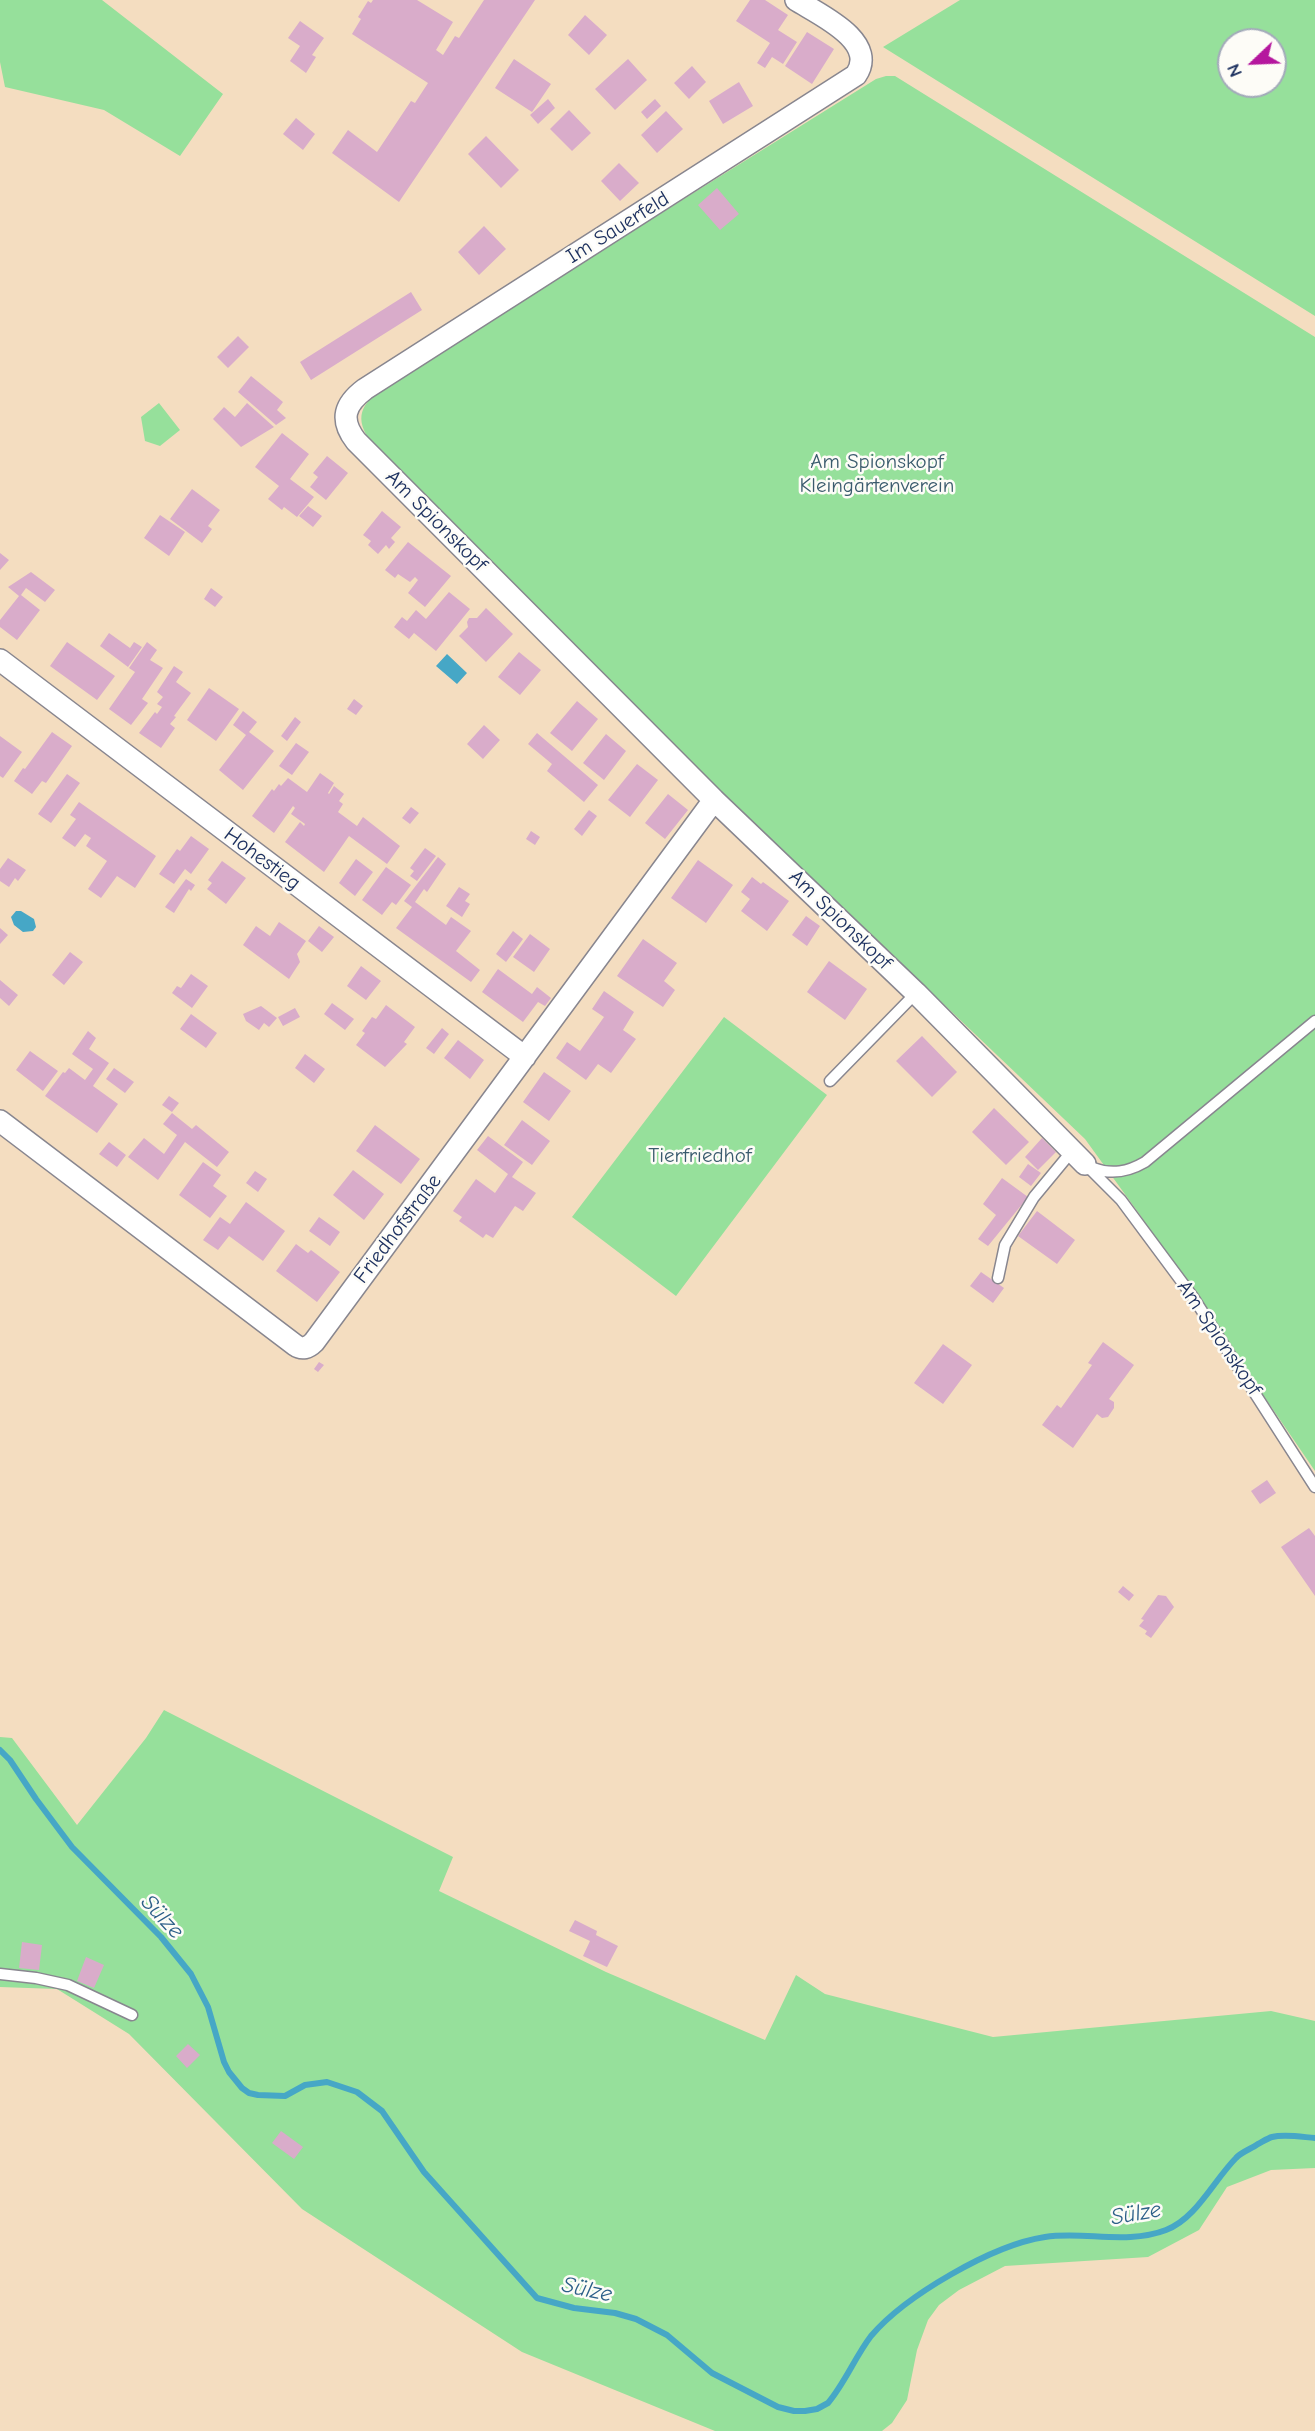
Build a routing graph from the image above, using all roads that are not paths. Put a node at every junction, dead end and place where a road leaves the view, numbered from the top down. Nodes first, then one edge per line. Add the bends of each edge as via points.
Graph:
1 (796, 0) edge
2 (365, 389) joint
3 (0, 660) edge
4 (714, 800) junction
5 (916, 993) junction
6 (1315, 1021) edge
7 (525, 1057) junction
8 (830, 1081) dead end
9 (0, 1121) edge
10 (1078, 1157) junction
11 (998, 1278) dead end
12 (1315, 1487) edge
13 (0, 1974) edge
14 (132, 2015) dead end

1 - 2 street, Im Sauerfeld via 846,31 857,47 859,71 850,80
2 - 4 street, Am Spionskopf via 346,411 348,429 356,441
3 - 7 street, Hohestieg
4 - 5 street, Am Spionskopf
4 - 7 street, Friedhofstraße
5 - 8 lane
5 - 10 street, Am Spionskopf
6 - 10 lane via 1145,1162 1114,1172 1098,1170
7 - 9 street, Friedhofstraße via 314,1342 305,1348 297,1347
10 - 11 lane via 1034,1197 1005,1245
10 - 12 lane, Am Spionskopf via 1121,1200 1193,1297
13 - 14 lane via 68,1985

